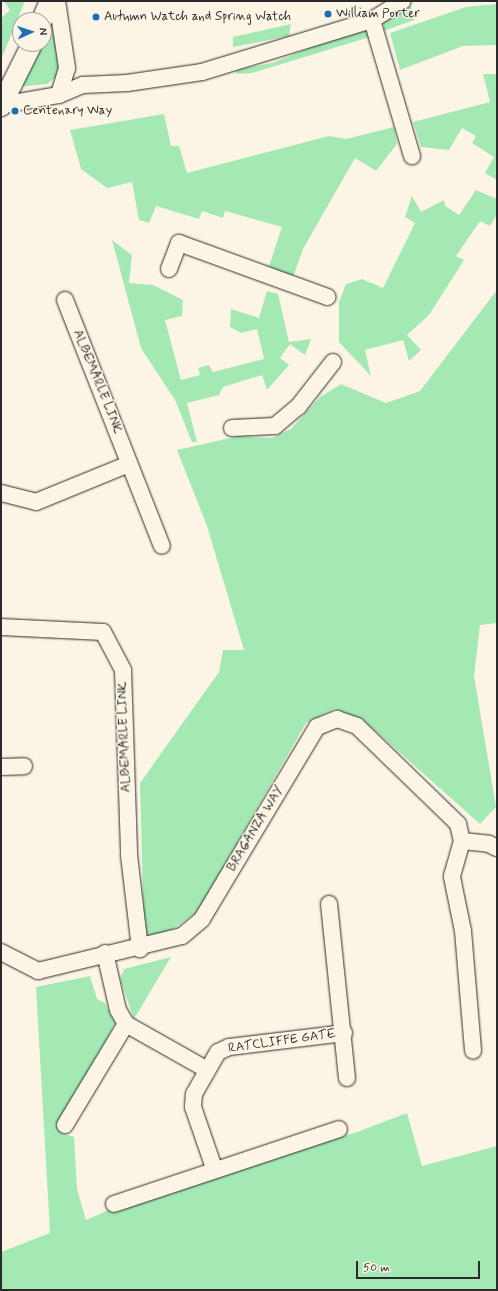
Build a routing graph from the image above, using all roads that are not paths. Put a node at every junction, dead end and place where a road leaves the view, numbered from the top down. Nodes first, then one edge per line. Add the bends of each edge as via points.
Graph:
1 (50, 1) edge
2 (57, 1) edge
3 (403, 1) edge
4 (45, 12) edge
5 (372, 20) junction
6 (28, 52) edge
7 (59, 95) junction
8 (1, 105) edge
9 (412, 156) dead end
10 (169, 268) dead end
11 (327, 297) dead end
12 (65, 300) dead end
13 (333, 362) dead end
14 (232, 428) dead end
15 (129, 464) junction
16 (1, 493) edge
17 (162, 546) dead end
18 (1, 627) edge
19 (24, 766) dead end
20 (1, 767) edge
21 (462, 841) junction
22 (497, 848) edge
23 (330, 904) dead end
24 (140, 949) junction
25 (1, 952) edge
26 (105, 953) junction
27 (126, 1024) junction
28 (344, 1033) junction
29 (473, 1051) dead end
30 (206, 1069) junction
31 (347, 1078) dead end
32 (65, 1126) dead end
33 (339, 1130) dead end
34 (214, 1168) junction
35 (114, 1204) dead end

1 - 4 street
2 - 7 street via 67,68
3 - 5 street
5 - 7 street via 202,72 127,83 83,85
5 - 9 street
6 - 8 street
7 - 8 street
10 - 11 street via 179,244
12 - 15 street, ALBEMARLE LINK
13 - 14 street via 298,407 275,426
15 - 16 street via 36,502
15 - 17 street, ALBEMARLE LINK
18 - 24 street, ALBEMARLE LINK via 103,632 123,670 129,855
19 - 20 street
21 - 22 street via 489,844
21 - 24 street, BRAGANZA WAY via 458,824 357,726 338,719 317,727 202,919 182,936
21 - 29 street via 452,877 463,931
23 - 28 street, RATCLIFFE GATE
24 - 26 street, BRAGANZA WAY
25 - 26 street, BRAGANZA WAY via 38,971
26 - 27 street via 118,1010
27 - 30 street
27 - 32 street
28 - 30 street, RATCLIFFE GATE via 229,1047 218,1052
28 - 31 street, RATCLIFFE GATE
30 - 34 street, RATCLIFFE GATE via 194,1094 193,1107
33 - 34 street
34 - 35 street

